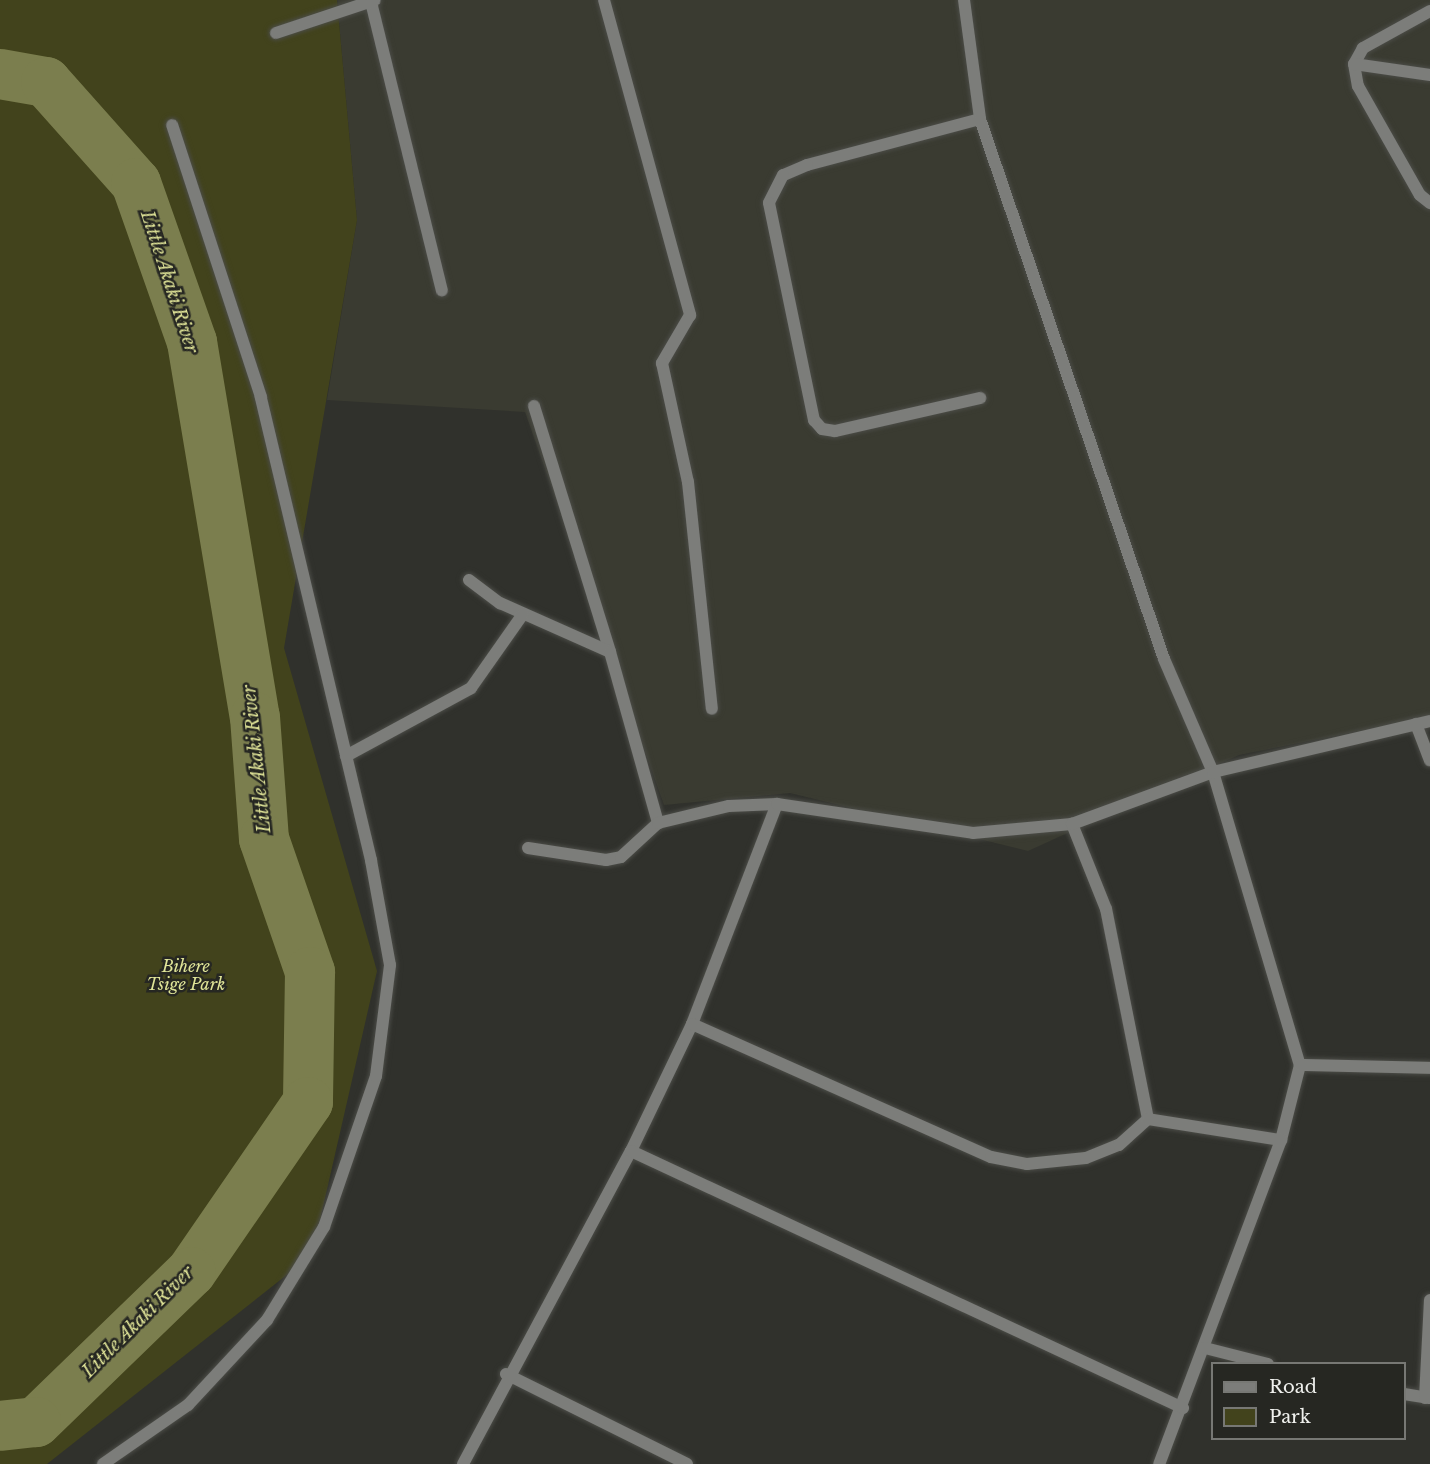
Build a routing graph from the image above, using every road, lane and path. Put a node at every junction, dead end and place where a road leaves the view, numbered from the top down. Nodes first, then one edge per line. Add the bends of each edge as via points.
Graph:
1 (604, 0) edge
2 (964, 0) edge
3 (373, 1) edge
4 (1430, 11) edge
5 (276, 33) dead end
6 (1354, 64) junction
7 (1430, 75) edge
8 (980, 119) junction
9 (172, 125) dead end
10 (1430, 203) edge
11 (442, 290) dead end
12 (980, 398) dead end
13 (534, 406) dead end
14 (469, 580) dead end
15 (523, 614) junction
16 (610, 652) junction
17 (712, 710) dead end
18 (1430, 721) edge
19 (1416, 724) junction
20 (346, 756) junction
21 (1430, 760) edge
22 (1213, 772) junction
23 (777, 804) junction
24 (658, 823) junction
25 (1072, 824) junction
26 (528, 848) dead end
27 (692, 1024) junction
28 (1300, 1065) junction
29 (1430, 1068) edge
30 (1148, 1119) junction
31 (1281, 1140) junction
32 (630, 1151) junction
33 (1430, 1300) edge
34 (1205, 1348) junction
35 (1261, 1362) edge
36 (506, 1374) junction
37 (1406, 1394) edge
38 (1427, 1398) edge
39 (1183, 1408) junction
40 (682, 1463) edge
41 (104, 1464) edge
42 (463, 1464) edge
43 (1159, 1464) edge

1 - 17 street via 690,315 662,363 688,483
2 - 8 street
3 - 5 street
3 - 11 street
4 - 6 street via 1363,48
6 - 7 street
6 - 10 street via 1358,86 1420,195
8 - 12 street via 807,165 783,175 769,203 814,420 822,429 835,431
8 - 22 street via 1164,659
9 - 20 street via 261,397
13 - 16 street
14 - 15 street
15 - 16 street
15 - 20 street via 471,688
16 - 24 street
18 - 19 street
19 - 21 street
19 - 22 street
20 - 41 street via 390,965 376,1076 344,1178 324,1227 267,1320 188,1405
22 - 25 street
22 - 28 street
23 - 24 street via 729,806
23 - 25 street via 973,833
23 - 27 street
24 - 26 street via 621,857 606,860
25 - 30 street via 1106,909
27 - 30 street via 991,1157 1027,1164 1086,1158 1119,1146
27 - 32 street
28 - 29 street
28 - 31 street
30 - 31 street
31 - 34 street
32 - 36 street
32 - 39 street
33 - 38 street
34 - 35 street
34 - 39 street
36 - 40 street
36 - 42 street
37 - 38 street
39 - 43 street

